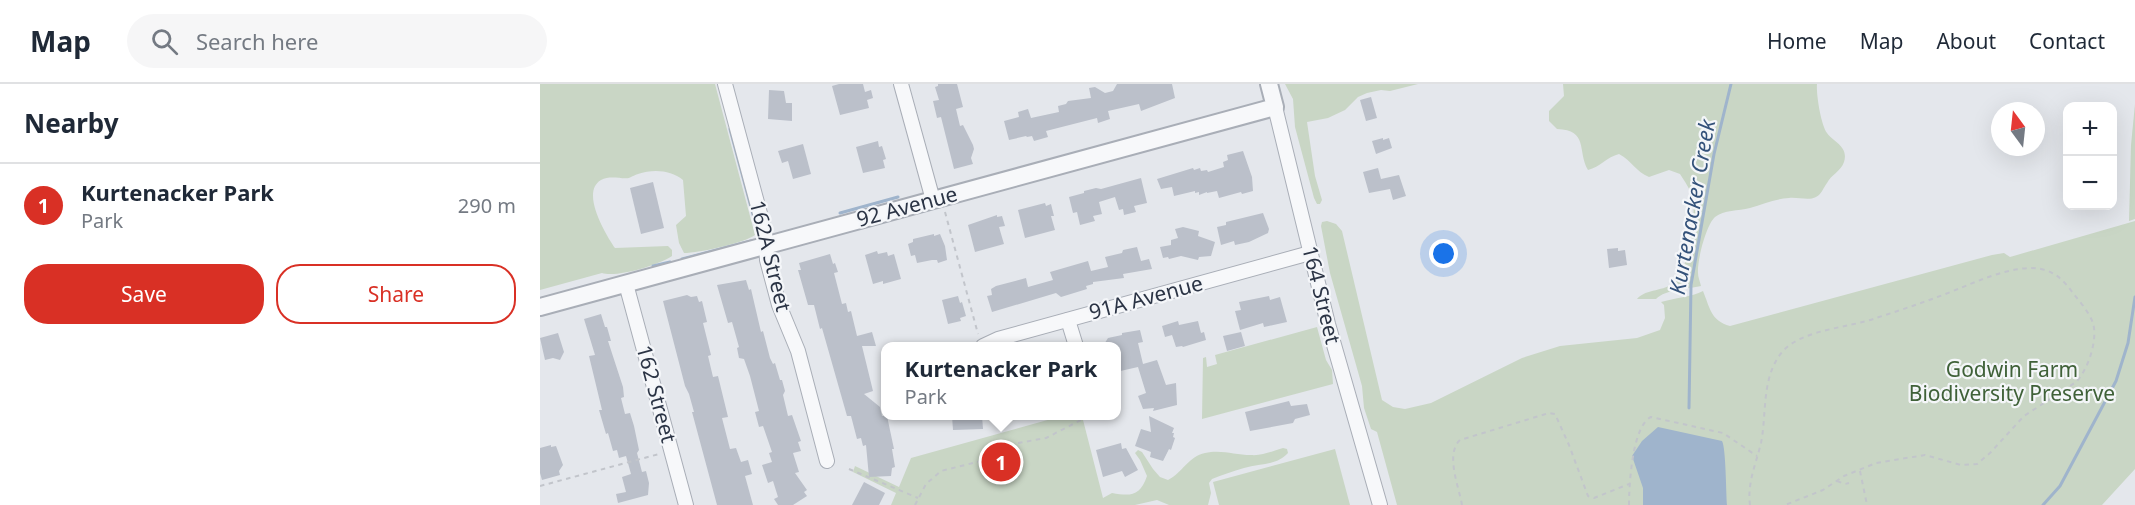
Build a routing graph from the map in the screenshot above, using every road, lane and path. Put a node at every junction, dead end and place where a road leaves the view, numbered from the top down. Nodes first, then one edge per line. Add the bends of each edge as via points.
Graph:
1 (725, 84) edge
2 (902, 84) edge
3 (1269, 84) edge
4 (1275, 107) junction
5 (939, 206) junction
6 (766, 246) junction
7 (1310, 253) junction
8 (626, 284) junction
9 (540, 307) edge
10 (1068, 320) junction
11 (981, 342) edge
12 (1075, 342) edge
13 (1081, 420) edge
14 (660, 453) dead end
15 (1757, 456) junction
16 (827, 461) dead end
17 (849, 469) dead end
18 (1860, 471) junction
19 (1837, 481) junction
20 (1629, 483) junction
21 (1849, 483) dead end
22 (540, 486) edge
23 (918, 498) junction
24 (686, 505) edge
25 (915, 505) edge
26 (1380, 505) edge
27 (1462, 505) edge
28 (1629, 505) edge
29 (1750, 505) edge
30 (1785, 505) edge
31 (1867, 505) edge

1 - 6 street, 162A Street
2 - 5 street
3 - 4 street, 164 Street
4 - 5 street, 92 Avenue
4 - 7 street, 164 Street
5 - 6 street, 92 Avenue
5 - 11 path
6 - 8 street, 92 Avenue
6 - 16 street, 162A Street via 779,305 798,351
7 - 10 street, 91A Avenue
7 - 26 street, 164 Street
8 - 9 street, 92 Avenue
8 - 24 street, 162 Street
10 - 11 street, 91A Avenue
10 - 12 street
13 - 23 path via 1046,438 1018,442 981,461 941,471 929,480
14 - 22 path
15 - 18 path via 1769,379 1774,363 1791,344 1874,320 1973,282 2014,271 2042,269 2063,281 2094,328 2089,362 2076,382 2024,416 1977,464 1960,465 1921,455 1876,463
15 - 20 path via 1723,433 1651,417 1644,422
15 - 29 path via 1750,483
17 - 23 path
18 - 19 path
18 - 31 path
19 - 21 path
19 - 30 path
20 - 27 path via 1594,498 1588,496 1553,413 1460,440 1453,450 1453,464
20 - 28 path
23 - 25 path

